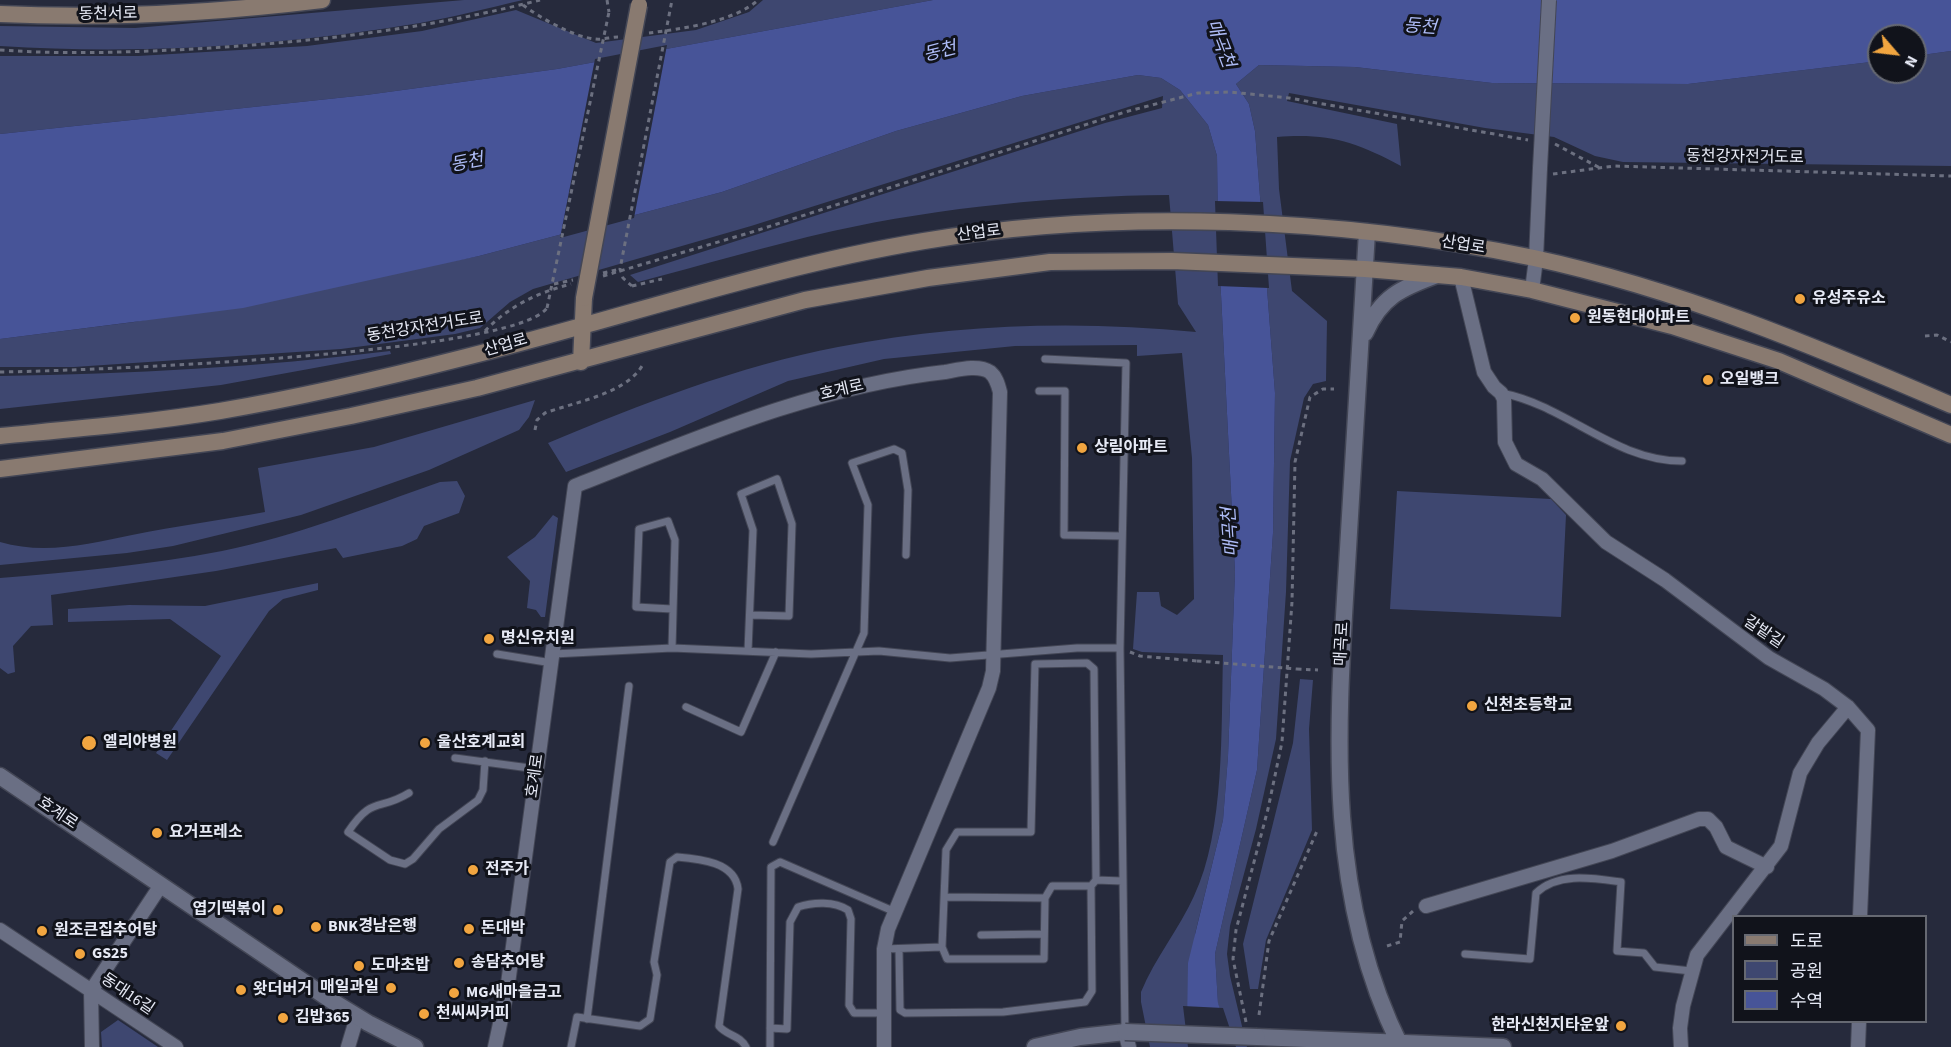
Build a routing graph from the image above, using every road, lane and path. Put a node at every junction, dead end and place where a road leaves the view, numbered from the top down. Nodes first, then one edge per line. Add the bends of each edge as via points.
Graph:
1 (322, 0) edge
2 (540, 0) edge
3 (607, 0) edge
4 (672, 0) edge
5 (758, 0) edge
6 (1549, 0) edge
7 (640, 2) edge
8 (522, 4) junction
9 (0, 14) edge
10 (671, 30) dead end
11 (595, 39) dead end
12 (0, 50) edge
13 (1532, 141) dead end
14 (1553, 143) dead end
15 (1600, 168) junction
16 (1540, 172) junction
17 (1951, 176) edge
18 (1367, 232) junction
19 (1536, 259) junction
20 (630, 269) dead end
21 (1365, 269) junction
22 (1437, 274) junction
23 (1461, 277) junction
24 (662, 279) dead end
25 (1532, 290) junction
26 (539, 292) dead end
27 (582, 324) junction
28 (484, 331) junction
29 (1925, 336) dead end
30 (1360, 342) junction
31 (1951, 342) edge
32 (1045, 359) dead end
33 (581, 362) junction
34 (642, 366) dead end
35 (0, 372) edge
36 (1334, 389) dead end
37 (1040, 391) dead end
38 (1502, 393) junction
39 (1951, 405) edge
40 (535, 430) dead end
41 (1951, 435) edge
42 (0, 436) edge
43 (1682, 461) dead end
44 (0, 469) edge
45 (1122, 536) junction
46 (906, 555) dead end
47 (672, 609) junction
48 (750, 615) junction
49 (672, 648) junction
50 (1120, 648) junction
51 (748, 651) junction
52 (776, 652) junction
53 (857, 652) junction
54 (497, 654) dead end
55 (994, 654) junction
56 (552, 659) junction
57 (1318, 670) dead end
58 (629, 686) dead end
59 (686, 707) dead end
60 (1848, 707) junction
61 (455, 758) dead end
62 (485, 761) junction
63 (537, 769) junction
64 (0, 776) edge
65 (409, 793) dead end
66 (1317, 831) dead end
67 (773, 842) dead end
68 (1767, 867) junction
69 (1122, 881) junction
70 (1094, 883) junction
71 (161, 885) junction
72 (944, 897) junction
73 (1045, 898) junction
74 (1426, 906) joint
75 (893, 911) junction
76 (1860, 915) edge
77 (0, 930) edge
78 (1044, 934) junction
79 (981, 935) dead end
80 (1387, 946) dead end
81 (942, 947) junction
82 (884, 949) junction
83 (899, 949) junction
84 (1465, 954) dead end
85 (1691, 971) junction
86 (91, 991) junction
87 (885, 1013) junction
88 (1259, 1015) dead end
89 (357, 1017) junction
90 (587, 1019) junction
91 (1859, 1023) edge
92 (770, 1028) junction
93 (1252, 1033) junction
94 (1310, 1039) junction
95 (1127, 1040) edge
96 (1399, 1044) edge
97 (92, 1047) edge
98 (176, 1047) edge
99 (348, 1047) edge
100 (415, 1047) edge
101 (495, 1047) edge
102 (571, 1047) edge
103 (746, 1047) edge
104 (770, 1047) edge
105 (884, 1047) edge
106 (1035, 1047) edge
107 (1326, 1047) edge
108 (1492, 1047) edge
109 (1503, 1047) edge
110 (1682, 1047) edge
111 (1858, 1047) edge

1 - 9 main road, 동천서로 via 136,15
2 - 8 path
3 - 28 path, 동천강자전거도로, bridge via 609,12 547,308 532,320
4 - 24 path, bridge via 620,269 632,286
5 - 10 path via 725,17
6 - 16 street, bridge
7 - 27 main road, bridge
8 - 11 path via 540,17
8 - 12 path via 422,26 306,42 139,52
13 - 20 path via 1289,98 1211,92 1162,101
14 - 15 path
15 - 16 path, 동천강자전거도로
15 - 17 path, 동천강자전거도로
16 - 19 street
18 - 19 main road, 산업로
18 - 21 street, 매곡로
18 - 27 main road, 산업로 via 1168,222 1048,225 926,240 800,266
19 - 25 street
19 - 39 main road, 산업로 via 1682,300 1789,337
21 - 22 main road, 산업로
21 - 30 street, 매곡로
21 - 33 main road, 산업로 via 1172,261 1050,262 806,300
22 - 23 main road, 산업로
22 - 30 street via 1408,285 1386,300
23 - 25 main road, 산업로
23 - 38 street via 1484,372
25 - 41 main road, 산업로 via 1672,326 1779,361
26 - 28 path
27 - 33 main road
27 - 42 main road, 산업로 via 343,387 218,411
28 - 35 path, 동천강자전거도로 via 341,354
29 - 31 path via 1937,335
30 - 96 street, 매곡로 via 1341,671 1339,804 1354,912
32 - 45 lane via 1126,363
33 - 44 main road, 산업로 via 223,441
34 - 40 path via 617,389 544,413
36 - 93 path via 1323,389 1310,397 1295,462 1292,602 1282,742 1236,930 1233,959
37 - 45 lane via 1065,391 1064,535
38 - 43 lane via 1539,403 1639,455
38 - 60 street, 갈밭길 via 1506,442 1516,464 1542,479 1611,546 1665,580 1769,658
45 - 50 lane
46 - 53 lane via 908,490 902,453 894,449 852,463 867,505 864,633
47 - 47 lane via 675,540 668,521 639,529 636,607
47 - 49 lane
48 - 48 lane via 753,530 741,494 777,479 792,524 789,616
48 - 51 lane
49 - 51 lane
49 - 56 lane
50 - 55 lane
50 - 57 path, bridge via 1140,656
50 - 69 lane
51 - 52 lane
52 - 53 lane
52 - 59 lane via 741,732
53 - 55 lane via 950,658
53 - 67 lane
54 - 56 lane
55 - 56 street, 호계로 via 1000,392 997,380 988,371 974,369 914,376 808,399 575,486
55 - 75 street, 호계로 via 989,688
56 - 63 street, 호계로
58 - 90 lane
60 - 68 street via 1800,772 1786,836
60 - 76 street, 갈밭길 via 1868,730
61 - 62 lane
62 - 63 lane
62 - 65 lane via 483,790 478,800 439,829 413,860 405,864 390,860 348,832 370,806
63 - 101 street, 호계로 via 507,991
64 - 71 street, 호계로
66 - 88 path via 1269,941
68 - 74 street via 1726,847 1716,827 1708,819 1699,819 1612,851
68 - 85 street via 1709,938
69 - 70 lane
69 - 95 lane
70 - 72 lane via 1094,669 1087,663 1035,664 1031,832 957,832 946,850
70 - 73 lane via 1052,886
70 - 83 lane via 1092,991 1085,1002 1003,1012 905,1013 900,1010
71 - 86 street
71 - 89 street, 호계로
72 - 73 lane
72 - 81 lane
73 - 78 lane
74 - 80 path via 1406,915 1400,942
75 - 82 street, 호계로
75 - 92 lane via 780,862 771,867
77 - 86 street, 동대16길
78 - 79 lane
78 - 81 lane via 1044,959 947,959
81 - 83 lane
82 - 83 lane
82 - 87 street, 호계로
84 - 85 lane via 1530,959 1536,893 1568,878 1593,878 1620,882 1617,951 1644,953 1655,967
85 - 110 street via 1680,1029
86 - 97 street
86 - 98 street, 동대16길
87 - 92 lane via 854,1013 849,1005 848,910 839,904 807,904 798,907 790,922 787,1029
87 - 105 street, 호계로
89 - 99 street
89 - 100 street, 호계로
90 - 102 lane via 577,1017
90 - 103 lane via 640,1026 650,1019 657,975 654,962 670,862 677,857 688,858 721,866 732,871 737,879 719,1026
91 - 111 street
92 - 104 lane
93 - 94 street
93 - 95 street, bridge
94 - 96 street
94 - 107 street
95 - 106 street via 1080,1037
96 - 108 street
108 - 109 street

